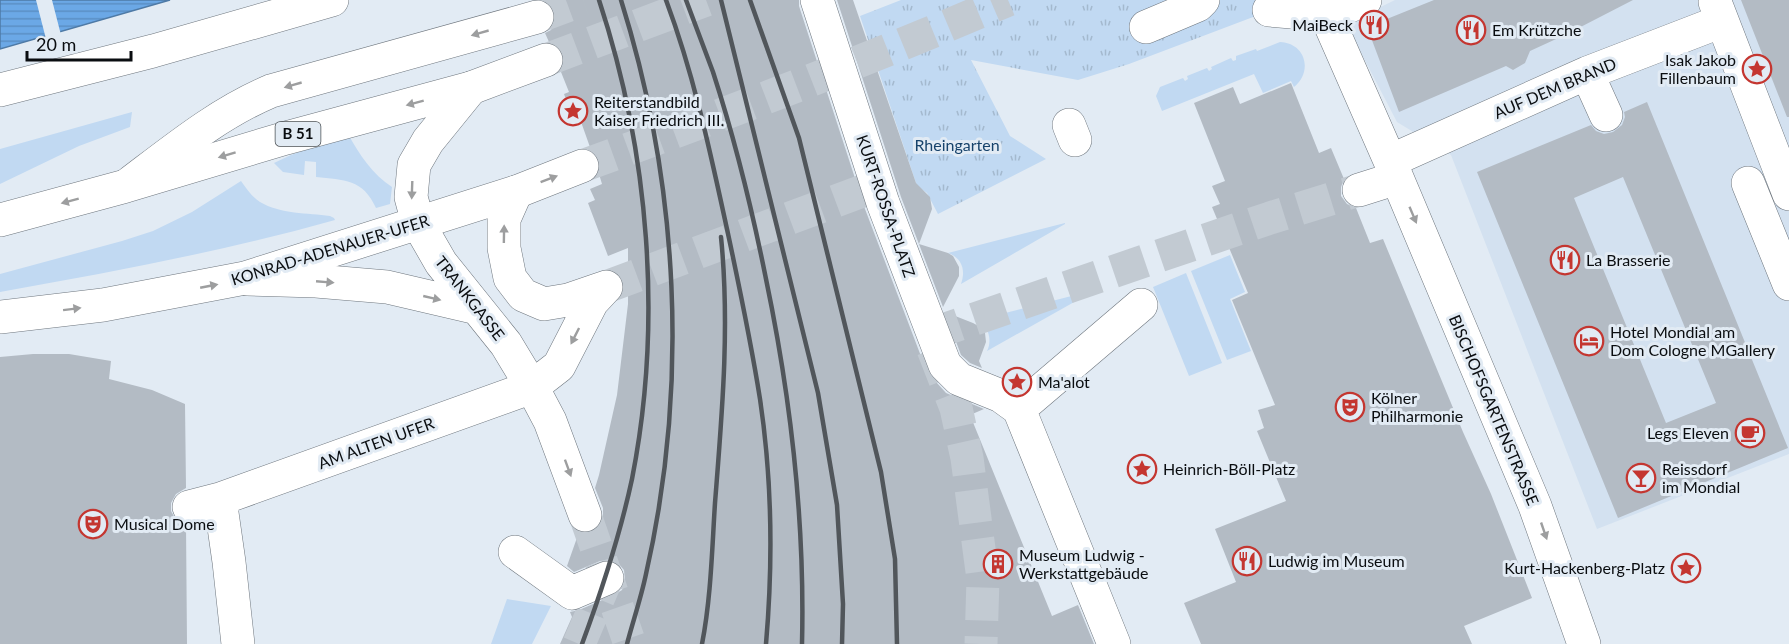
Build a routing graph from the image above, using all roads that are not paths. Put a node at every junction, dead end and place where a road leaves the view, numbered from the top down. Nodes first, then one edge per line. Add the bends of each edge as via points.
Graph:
1 (332, 0) edge
2 (817, 0) edge
3 (1203, 0) edge
4 (1365, 0) edge
5 (1269, 10) dead end
6 (1718, 10) edge
7 (1326, 15) junction
8 (537, 17) tunnel mouth
9 (1146, 27) dead end
10 (546, 60) tunnel mouth
11 (1587, 73) junction
12 (471, 88) junction
13 (0, 90) edge
14 (1606, 115) dead end
15 (582, 166) tunnel mouth
16 (1394, 170) junction
17 (1748, 183) dead end
18 (126, 186) junction
19 (1359, 190) tunnel mouth
20 (516, 192) junction
21 (1789, 194) edge
22 (0, 220) edge
23 (418, 223) junction
24 (245, 278) junction
25 (1789, 284) edge
26 (1142, 305) dead end
27 (477, 308) junction
28 (0, 317) edge
29 (532, 387) junction
30 (1019, 409) junction
31 (585, 515) tunnel mouth
32 (515, 552) dead end
33 (607, 578) tunnel mouth
34 (238, 644) edge
35 (1114, 644) edge
36 (1584, 644) edge

1 - 13 street
2 - 30 street, KURT-ROSSA-PLATZ via 883,203 945,365 959,379 1001,396
3 - 9 street
4 - 7 street
5 - 7 street
6 - 11 street, AUF DEM BRAND
6 - 21 street
7 - 16 street, BISCHOFSGARTENSTRASSE
8 -> 18 street via 247,101
10 - 12 street, B 51
11 - 14 street
11 - 16 street, AUF DEM BRAND
12 -> 18 street, B 51
12 -> 23 street, TRANKGASSE via 428,141 414,165 411,197
20 -> 15 street, KONRAD-ADENAUER-UFER
16 - 19 street
16 -> 36 street, BISCHOFSGARTENSTRASSE via 1535,506
17 - 25 street
18 -> 22 street, B 51
20 - 23 street, KONRAD-ADENAUER-UFER
20 - 29 street, AM ALTEN UFER via 504,219 504,248 510,278 523,295 544,304 606,287 592,302 559,366
23 - 24 street, KONRAD-ADENAUER-UFER
23 - 27 street, TRANKGASSE via 441,263
24 -> 27 street via 387,287
28 -> 24 street, KONRAD-ADENAUER-UFER via 103,305
26 - 30 street
27 - 29 street, TRANKGASSE via 506,344
29 -> 31 street, TRANKGASSE via 550,422
29 - 34 street, AM ALTEN UFER via 205,503 230,562
30 - 35 street
32 - 33 street via 572,593

